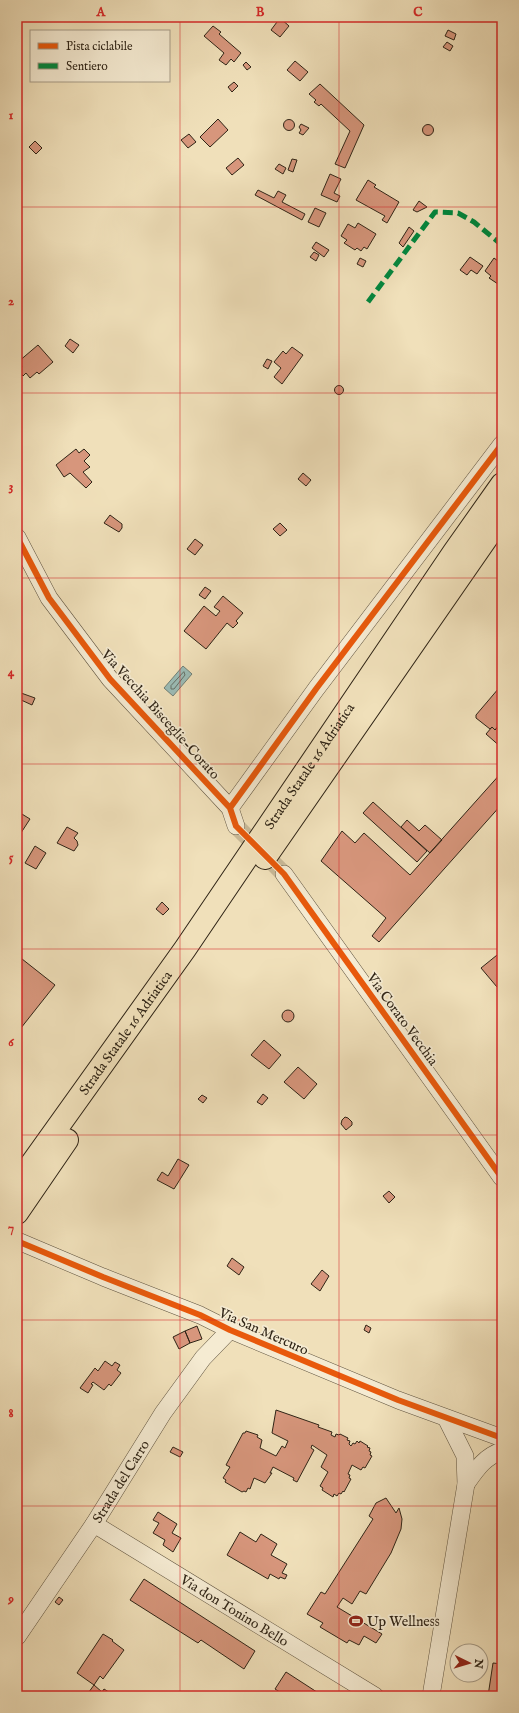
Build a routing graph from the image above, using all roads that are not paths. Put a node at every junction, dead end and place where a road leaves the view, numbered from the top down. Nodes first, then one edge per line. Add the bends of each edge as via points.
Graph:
1 (502, 444) edge
2 (502, 484) edge
3 (502, 516) edge
4 (17, 538) edge
5 (230, 808) junction
6 (236, 826) tunnel mouth
7 (284, 874) tunnel mouth
8 (502, 1178) edge
9 (17, 1184) edge
10 (17, 1213) edge
11 (18, 1241) edge
12 (230, 1330) junction
13 (446, 1418) junction
14 (484, 1432) junction
15 (502, 1438) edge
16 (502, 1451) edge
17 (466, 1456) junction
18 (480, 1464) junction
19 (466, 1484) junction
20 (94, 1524) junction
21 (17, 1637) edge
22 (375, 1696) edge
23 (431, 1696) edge

1 - 5 street via 316,689
2 - 9 highway, Strada Statale 16 Adriatica via 185,948
3 - 10 highway, Strada Statale 16 Adriatica via 288,825 131,1045
4 - 5 street, Via Vecchia Bisceglie-Corato via 49,598 110,679
5 - 6 street, Via Vecchia Bisceglie-Corato
7 - 8 street, Via Corato Vecchia
11 - 12 street, Via San Mercuro via 200,1315
12 - 13 street, Via San Mercuro
12 - 20 street, Strada del Carro via 203,1358 163,1413
13 - 14 street, Via San Mercuro
13 - 17 street
14 - 15 street, Via San Mercuro
14 - 17 street via 472,1441
14 - 18 street via 484,1449
16 - 18 street
17 - 19 street
18 - 19 street
19 - 23 street
20 - 21 street, Strada del Carro
20 - 22 street, Via don Tonino Bello

